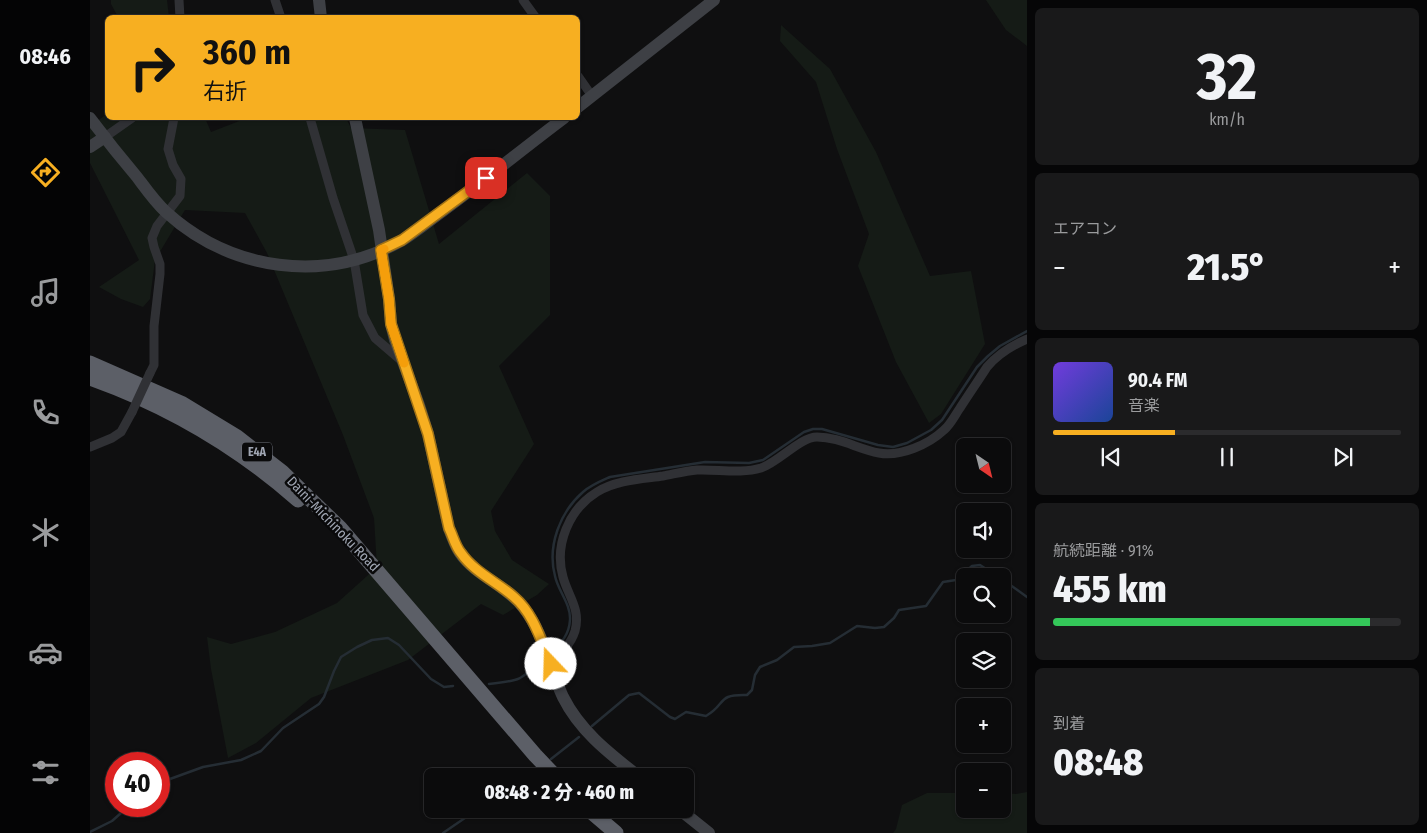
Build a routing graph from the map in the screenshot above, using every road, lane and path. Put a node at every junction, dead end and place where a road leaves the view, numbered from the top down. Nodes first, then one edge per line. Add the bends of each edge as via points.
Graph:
1 (179, 0) edge
2 (275, 0) edge
3 (319, 0) edge
4 (523, 0) edge
5 (714, 0) edge
6 (180, 15) edge
7 (280, 15) edge
8 (321, 15) edge
9 (534, 15) edge
10 (580, 79) edge
11 (592, 96) junction
12 (580, 105) edge
13 (90, 118) edge
14 (129, 120) edge
15 (174, 120) edge
16 (311, 120) edge
17 (355, 120) edge
18 (561, 120) edge
19 (105, 137) junction
20 (90, 147) edge
21 (167, 213) junction
22 (381, 250) junction
23 (354, 260) junction
24 (1027, 339) edge
25 (403, 362) junction
26 (90, 363) edge
27 (90, 378) edge
28 (90, 447) edge
29 (391, 586) junction
30 (548, 659) junction
31 (547, 768) edge
32 (628, 768) edge
33 (598, 818) edge
34 (690, 818) edge
35 (616, 833) edge
36 (709, 833) edge

1 - 6 street
2 - 7 street
3 - 8 street
4 - 9 street
5 - 11 street
10 - 11 street
11 - 12 street
13 - 19 street
14 - 19 street
15 - 21 street via 168,149 173,166 182,179 180,196
16 - 23 street
17 - 22 street
18 - 22 street via 455,202 402,240
19 - 20 street
19 - 21 street
21 - 23 street via 210,243 256,261 299,267
21 - 28 street, bridge via 152,238 160,264 154,365 121,432
22 - 23 street
22 - 25 street via 391,324
23 - 25 street via 363,315 375,338
24 - 30 street via 994,359 946,429 904,452 879,453 834,439 814,437 759,468 696,470 624,482 598,491 576,511 563,536 560,562 576,610 575,632 562,654
25 - 30 street via 420,406 449,528 460,553 515,597 534,623
26 - 29 highway, Daini-Michinoku Road / E4A via 181,403 237,437 282,472 340,528
27 - 29 highway, Daini-Michinoku Road / E4A via 172,414 230,448 276,481
29 - 31 highway, Daini-Michinoku Road / E4A
30 - 32 street via 563,696 586,731
33 - 35 highway
34 - 36 street

